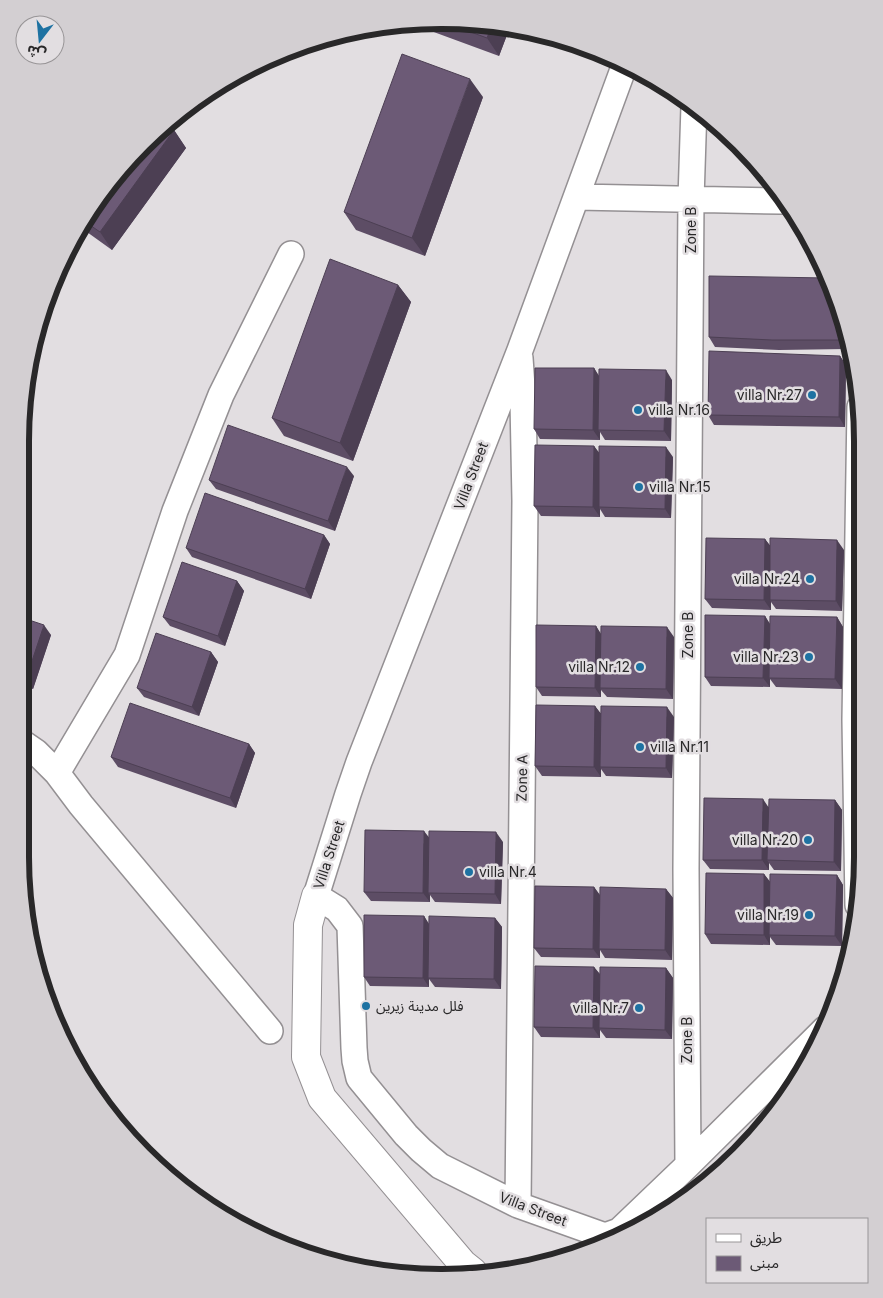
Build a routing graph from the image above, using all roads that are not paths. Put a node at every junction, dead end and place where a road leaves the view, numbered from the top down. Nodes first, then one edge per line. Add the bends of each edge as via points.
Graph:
1 (623, 70) edge
2 (694, 115) edge
3 (576, 197) junction
4 (691, 199) junction
5 (777, 201) edge
6 (291, 254) dead end
7 (520, 350) junction
8 (29, 747) edge
9 (57, 773) junction
10 (316, 896) junction
11 (270, 1031) dead end
12 (809, 1045) edge
13 (688, 1165) junction
14 (518, 1206) junction
15 (622, 1228) edge
16 (604, 1236) edge
17 (472, 1268) edge

1 - 3 street, Villa Street
2 - 4 street, Zone B
3 - 4 street
3 - 7 street, Villa Street
4 - 5 street
4 - 13 street, Zone B via 686,869
6 - 9 street via 214,413 175,512 128,655
7 - 10 street, Villa Street via 359,762
7 - 14 street, Zone A via 525,500
8 - 9 street
9 - 11 street
10 - 14 street, Villa Street via 337,909 350,926 354,1048 359,1078 406,1135 440,1166
10 - 17 street via 308,925 306,1057 322,1098
12 - 13 street, Villa Street
13 - 15 street, Villa Street
14 - 16 street, Villa Street

